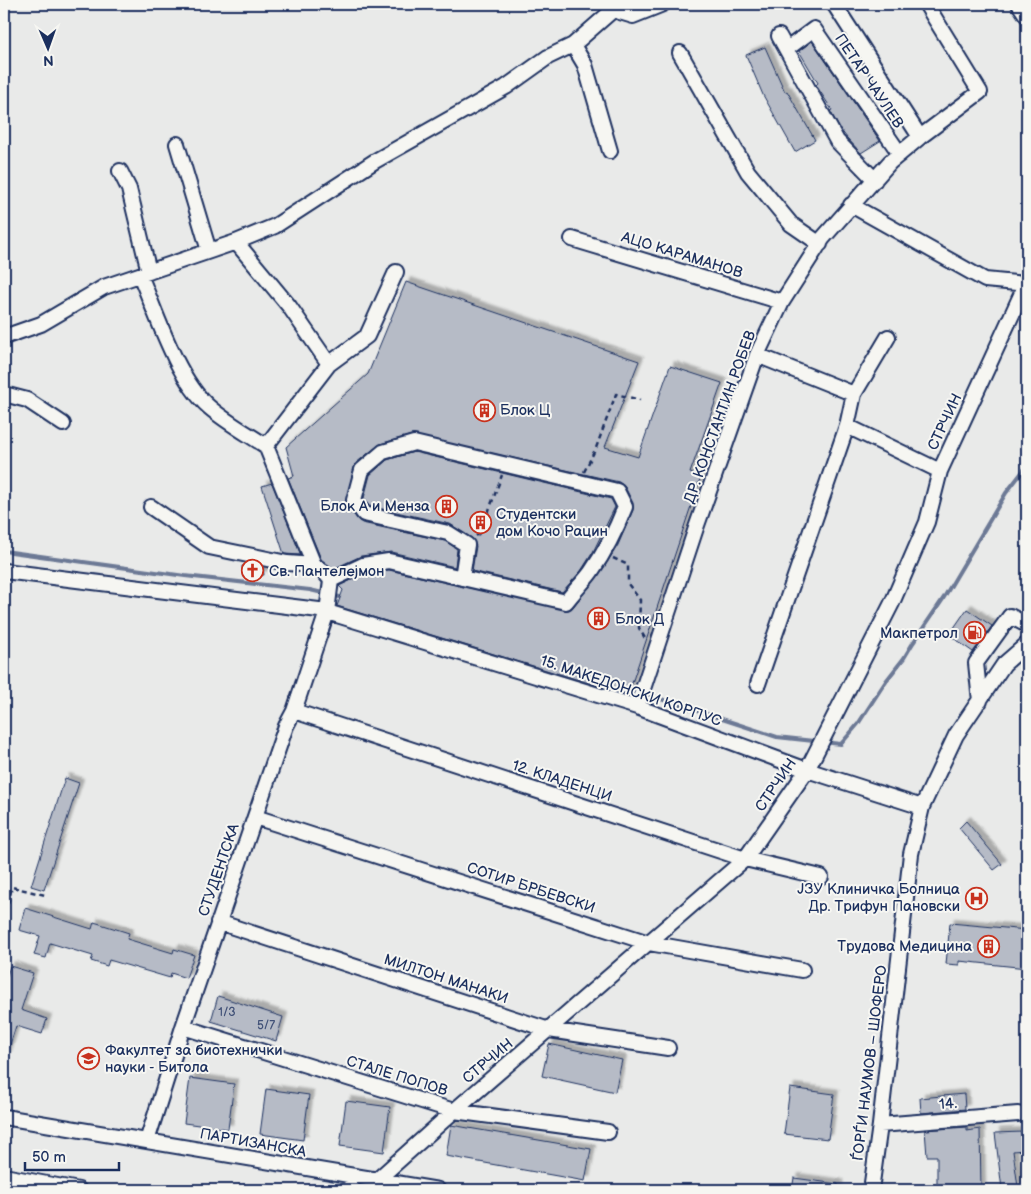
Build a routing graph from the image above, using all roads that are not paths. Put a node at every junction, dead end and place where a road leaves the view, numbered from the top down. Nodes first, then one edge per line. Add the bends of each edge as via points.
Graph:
1 (663, 4) edge
2 (834, 4) edge
3 (926, 4) edge
4 (1020, 4) edge
5 (1027, 16) edge
6 (779, 36) dead end
7 (573, 45) junction
8 (786, 49) junction
9 (680, 53) dead end
10 (920, 137) junction
11 (177, 144) dead end
12 (610, 151) dead end
13 (900, 154) junction
14 (120, 171) dead end
15 (875, 180) junction
16 (851, 204) junction
17 (572, 240) dead end
18 (236, 242) junction
19 (820, 244) junction
20 (209, 251) junction
21 (396, 272) dead end
22 (145, 274) junction
23 (1026, 289) edge
24 (782, 302) junction
25 (4, 337) edge
26 (888, 338) dead end
27 (757, 355) junction
28 (329, 364) junction
29 (4, 394) edge
30 (854, 394) junction
31 (63, 424) dead end
32 (846, 426) junction
33 (266, 446) junction
34 (940, 471) junction
35 (151, 507) dead end
36 (314, 565) junction
37 (4, 571) edge
38 (462, 578) junction
39 (331, 581) junction
40 (327, 611) junction
41 (1027, 625) edge
42 (1027, 644) edge
43 (758, 684) dead end
44 (980, 700) junction
45 (637, 707) junction
46 (294, 711) junction
47 (807, 770) junction
48 (922, 807) junction
49 (255, 817) junction
50 (745, 859) junction
51 (821, 876) dead end
52 (218, 922) junction
53 (649, 943) junction
54 (802, 970) dead end
55 (183, 1027) junction
56 (549, 1030) junction
57 (668, 1048) dead end
58 (454, 1111) junction
59 (1018, 1114) dead end
60 (4, 1117) edge
61 (880, 1126) junction
62 (608, 1132) dead end
63 (147, 1141) junction
64 (4, 1176) edge
65 (353, 1176) junction
66 (376, 1180) junction
67 (79, 1190) edge
68 (350, 1190) edge
69 (438, 1190) edge
70 (871, 1190) edge

1 - 7 street via 633,16 613,10
2 - 10 street, ПЕТАР ЧАУЛЕВ
3 - 10 street, ДР. КОНСТАНТИН РОБЕВ via 980,92
4 - 5 street
6 - 8 street
7 - 12 street via 585,65
7 - 18 street via 548,56 506,86 375,161 275,226
8 - 13 street, ПЕТАР ЧАУЛЕВ via 814,29
8 - 15 street via 837,141
9 - 19 street via 748,172 791,224
10 - 13 street, ДР. КОНСТАНТИН РОБЕВ
11 - 20 street
13 - 15 street, ДР. КОНСТАНТИН РОБЕВ
14 - 22 street via 129,188
15 - 16 street, ДР. КОНСТАНТИН РОБЕВ
16 - 19 street, ДР. КОНСТАНТИН РОБЕВ
16 - 23 street via 985,280
17 - 24 street, АЦО КАРАМАНОВ
18 - 20 street
18 - 28 street via 289,306
19 - 24 street, ДР. КОНСТАНТИН РОБЕВ
20 - 22 street
21 - 28 street via 367,336
22 - 25 street via 104,287 41,324
22 - 33 street via 177,362 196,394 209,408
23 - 34 street, СТРЧИН
24 - 27 street, ДР. КОНСТАНТИН РОБЕВ
26 - 30 street
27 - 30 street
27 - 45 street, ДР. КОНСТАНТИН РОБЕВ
28 - 33 street
29 - 31 street via 27,400
30 - 32 street
32 - 34 street
32 - 43 street
33 - 36 street
34 - 47 street, СТРЧИН via 927,522 892,603
35 - 36 street via 209,547 287,563
36 - 39 street
37 - 40 street
38 - 38 street via 467,545 448,533 364,514 354,500 362,470 383,452 414,443 617,491 625,507 602,554 566,602
38 - 39 street via 389,561 363,565
39 - 40 street, СТУДЕНТСКА
40 - 45 street, 15. МАКЕДОНСКИ КОРПУС
40 - 46 street, СТУДЕНТСКА
41 - 44 street via 1010,616 976,663
42 - 44 street, ЃОРЃИ НАУМОВ – ШОФЕРО via 1004,664
44 - 48 street, ЃОРЃИ НАУМОВ – ШОФЕРО via 956,735
45 - 47 street, 15. МАКЕДОНСКИ КОРПУС
46 - 49 street, СТУДЕНТСКА
46 - 50 street, 12. КЛАДЕНЦИ
47 - 48 street, 15. МАКЕДОНСКИ КОРПУС
47 - 50 street, СТРЧИН
48 - 61 street, ЃОРЃИ НАУМОВ – ШОФЕРО via 911,854
49 - 52 street, СТУДЕНТСКА
49 - 53 street, СОТИР БРБЕВСКИ
50 - 51 street, 12. КЛАДЕНЦИ
50 - 53 street, СТРЧИН
52 - 55 street, СТУДЕНТСКА
52 - 56 street, МИЛТОН МАНАКИ
53 - 54 street, СОТИР БРБЕВСКИ
53 - 56 street, СТРЧИН
55 - 58 street, СТАЛЕ ПОПОВ
55 - 63 street, СТУДЕНТСКА
56 - 57 street, МИЛТОН МАНАКИ
56 - 58 street, СТРЧИН
58 - 62 street, СТАЛЕ ПОПОВ
58 - 66 street, СТРЧИН
59 - 61 street, 14.
60 - 63 street, ПАРТИЗАНСКА
61 - 70 street, ЃОРЃИ НАУМОВ – ШОФЕРО
63 - 65 street, ПАРТИЗАНСКА
64 - 67 street
65 - 66 street, ПАРТИЗАНСКА
65 - 68 street
66 - 69 street, ПАРТИЗАНСКА

